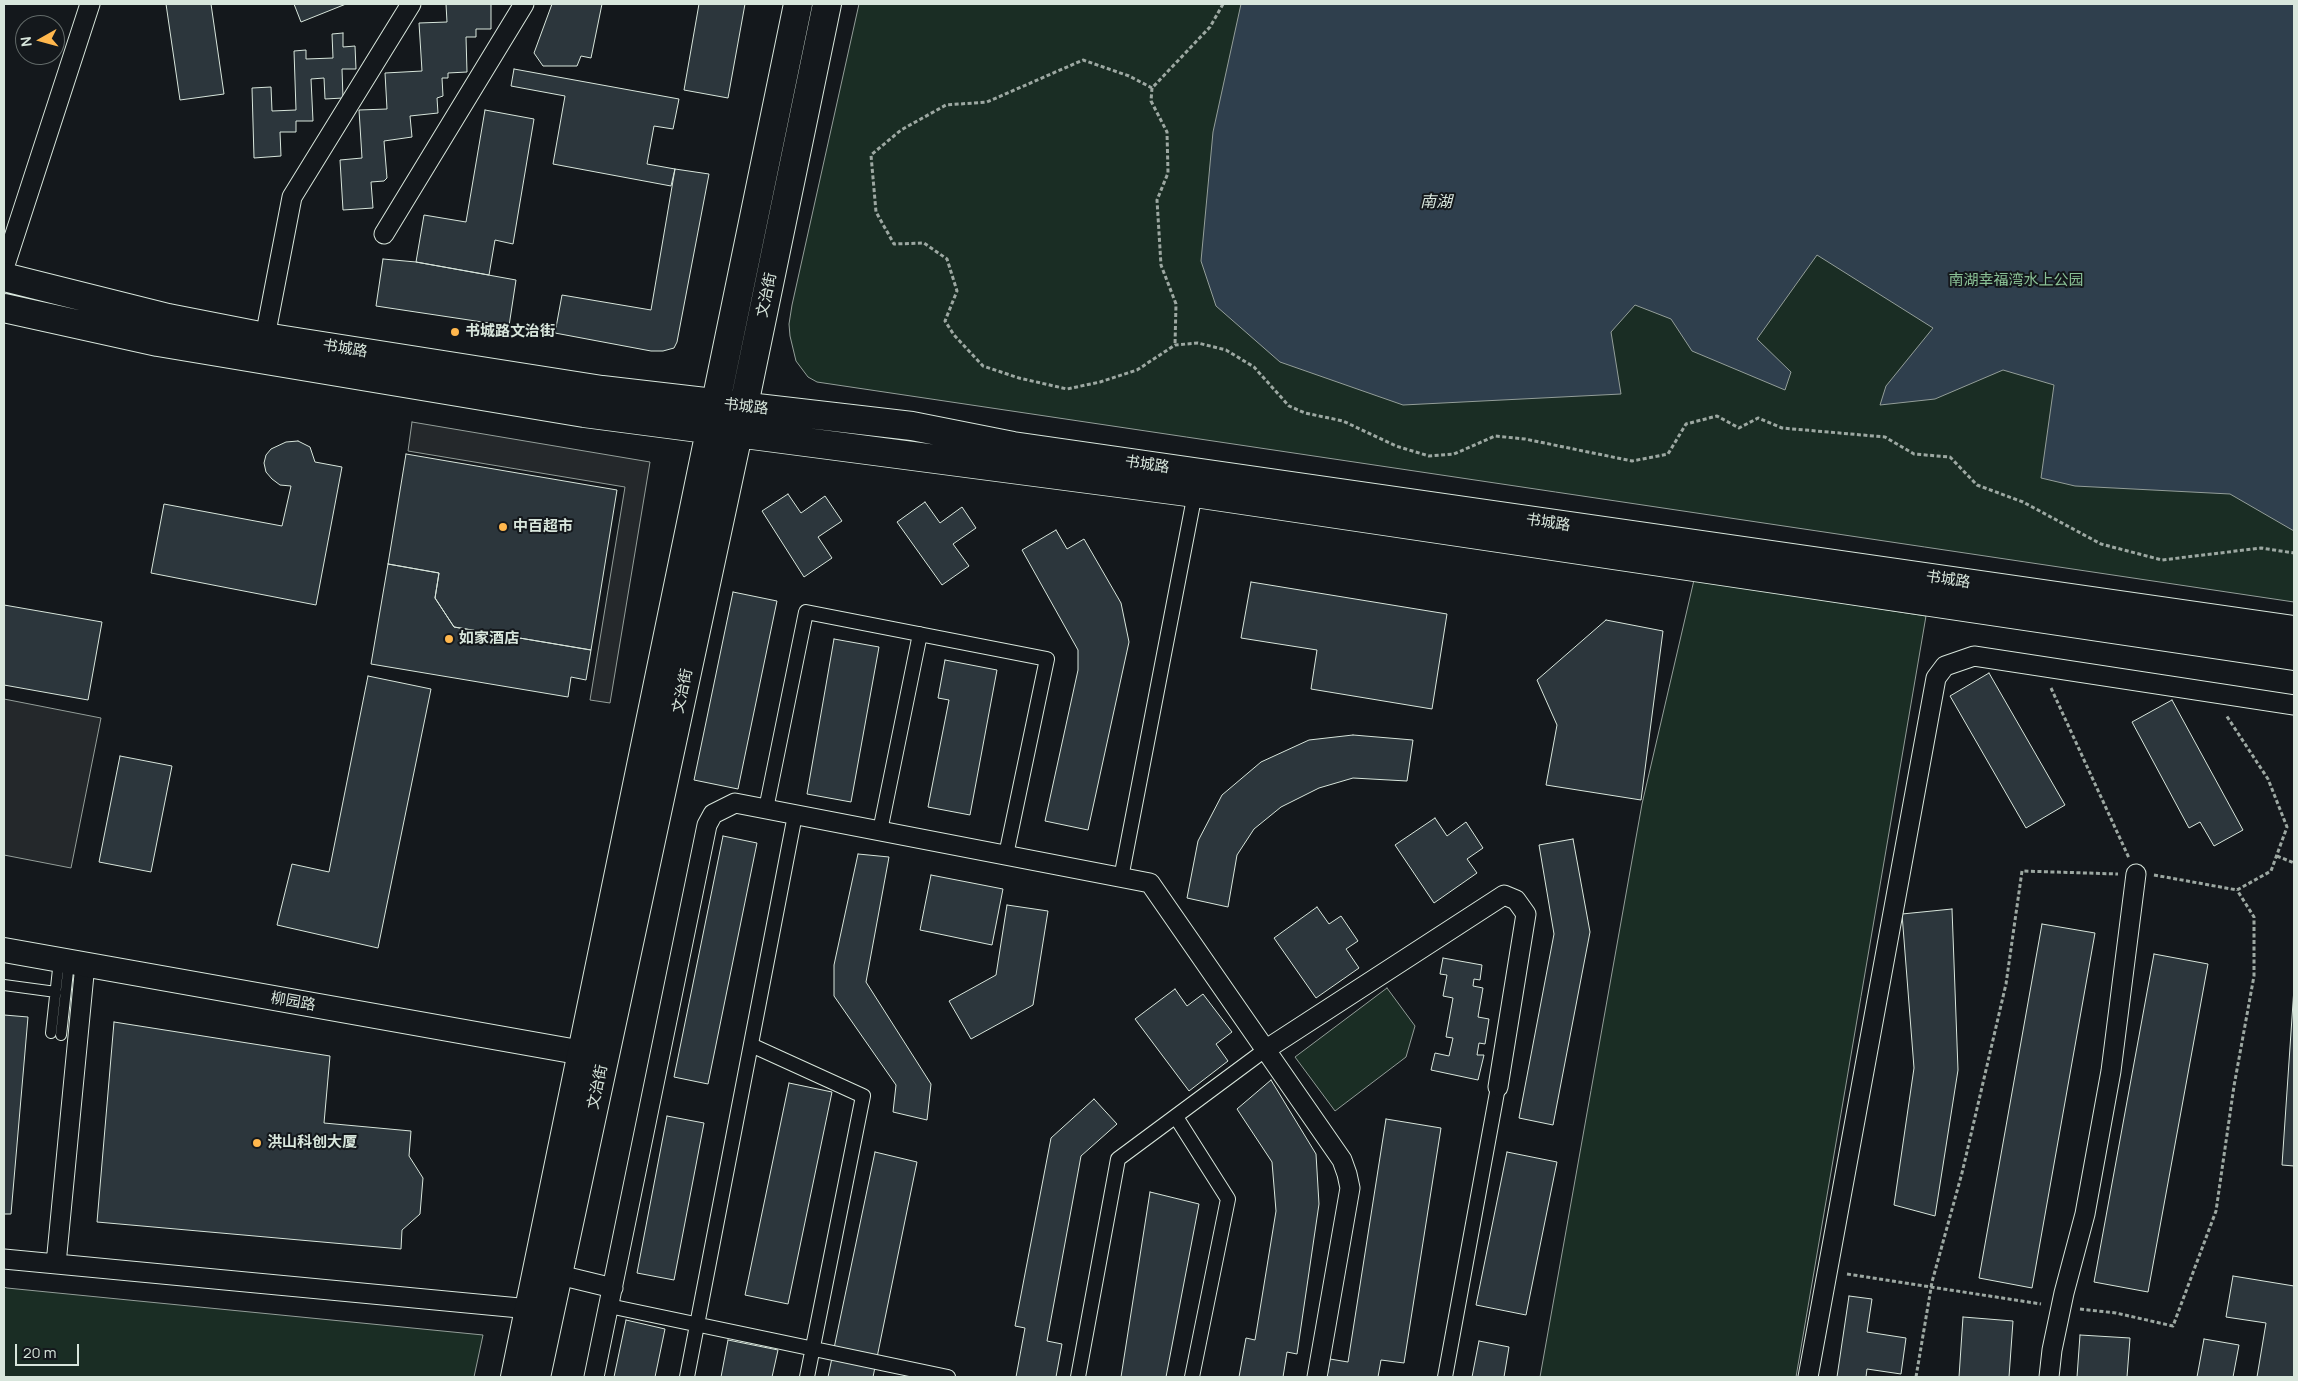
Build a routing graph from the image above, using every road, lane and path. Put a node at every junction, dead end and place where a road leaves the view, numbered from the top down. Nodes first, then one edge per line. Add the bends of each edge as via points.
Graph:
1 (90, 4) edge
2 (411, 4) edge
3 (524, 4) edge
4 (798, 4) edge
5 (827, 4) edge
6 (1223, 4) edge
7 (1152, 88) junction
8 (384, 234) dead end
9 (4, 268) edge
10 (4, 277) edge
11 (4, 308) edge
12 (265, 337) junction
13 (1175, 345) junction
14 (717, 403) junction
15 (744, 406) junction
16 (712, 431) junction
17 (738, 434) junction
18 (1195, 493) junction
19 (2294, 553) edge
20 (2294, 630) edge
21 (920, 634) junction
22 (2294, 656) edge
23 (2041, 666) junction
24 (2210, 692) junction
25 (2294, 705) edge
26 (766, 809) junction
27 (795, 815) junction
28 (880, 832) junction
29 (1006, 855) junction
30 (2277, 856) junction
31 (2294, 863) edge
32 (2136, 874) junction
33 (1122, 878) junction
34 (2237, 890) junction
35 (4, 950) edge
36 (71, 962) junction
37 (4, 985) edge
38 (56, 992) junction
39 (751, 1045) junction
40 (1265, 1050) junction
41 (583, 1053) junction
42 (1498, 1087) joint
43 (1176, 1117) junction
44 (4, 1259) edge
45 (56, 1264) junction
46 (1827, 1271) junction
47 (548, 1273) junction
48 (1930, 1286) junction
49 (612, 1288) junction
50 (609, 1306) junction
51 (2061, 1307) junction
52 (530, 1309) junction
53 (697, 1325) junction
54 (812, 1349) junction
55 (515, 1377) edge
56 (536, 1377) edge
57 (594, 1377) edge
58 (687, 1377) edge
59 (807, 1377) edge
60 (948, 1377) edge
61 (1078, 1377) edge
62 (1192, 1377) edge
63 (1317, 1377) edge
64 (1445, 1377) edge
65 (1808, 1377) edge
66 (1916, 1377) edge
67 (2049, 1377) edge

1 - 9 street
2 - 12 street via 292,197
3 - 8 street
4 - 14 main road, 文治街
5 - 15 main road, 文治街
6 - 7 path via 1210,27
7 - 13 path via 1151,101 1167,132 1168,174 1157,200 1161,265 1176,304
7 - 13 path via 1083,60 987,102 946,105 901,130 871,155 876,212 894,244 924,243 947,259 957,291 945,320 954,335 983,366 1067,389 1137,370
10 - 12 main road, 书城路 via 168,318
11 - 16 main road, 书城路 via 158,342 584,413
12 - 14 main road, 书城路 via 602,390
13 - 19 path via 1198,343 1226,350 1254,367 1289,406 1342,421 1396,446 1429,456 1454,454 1495,436 1632,461 1668,454 1686,424 1717,416 1739,428 1758,418 1782,428 1885,437 1914,454 1950,457 1977,485 2023,502 2101,544 2162,560 2261,548
14 - 15 main road, 书城路
14 - 16 main road, 文治街
15 - 17 main road, 文治街
15 - 20 main road, 书城路 via 912,426 1023,447
16 - 17 main road, 书城路
16 - 41 main road, 文治街
17 - 18 main road, 书城路
17 - 47 main road, 文治街
18 - 22 main road, 书城路
18 - 33 street
21 - 26 street via 806,612
21 - 28 street
21 - 29 street via 1047,659
23 - 24 street
23 - 32 path
23 - 46 street via 1974,656 1945,666 1936,678
24 - 25 street
24 - 30 path via 2268,779 2287,827
26 - 27 street
26 - 49 street via 734,803 713,814 707,825
27 - 28 street
27 - 39 street
28 - 29 street
29 - 33 street
30 - 31 path
30 - 34 path via 2271,871
32 - 34 path via 2152,874
32 - 48 path via 2089,875 2022,870 2006,984 1962,1173
32 - 51 street via 2111,1071 2085,1214
33 - 40 street via 1150,883
34 - 51 path via 2254,917 2254,976 2216,1211 2173,1326 2116,1313
35 - 36 street, 柳园路
36 - 38 lane
36 - 38 lane via 56,1034
36 - 41 street, 柳园路
36 - 45 street
37 - 38 lane
39 - 53 street
39 - 54 street via 863,1096
40 - 42 street via 1504,896 1516,900 1526,914
40 - 43 street
40 - 63 street via 1342,1160 1350,1188
41 - 47 main road, 文治街
42 - 64 street
43 - 61 street via 1118,1160
43 - 62 street via 1228,1198
44 - 45 street
45 - 52 street
46 - 48 path
46 - 65 street
47 - 49 street
47 - 52 main road, 文治街
47 - 56 main road, 文治街
48 - 51 path
48 - 66 path
49 - 50 street
50 - 53 street
50 - 57 street
51 - 67 street
52 - 55 main road, 文治街
53 - 54 street
53 - 58 street
54 - 59 street
54 - 60 street

